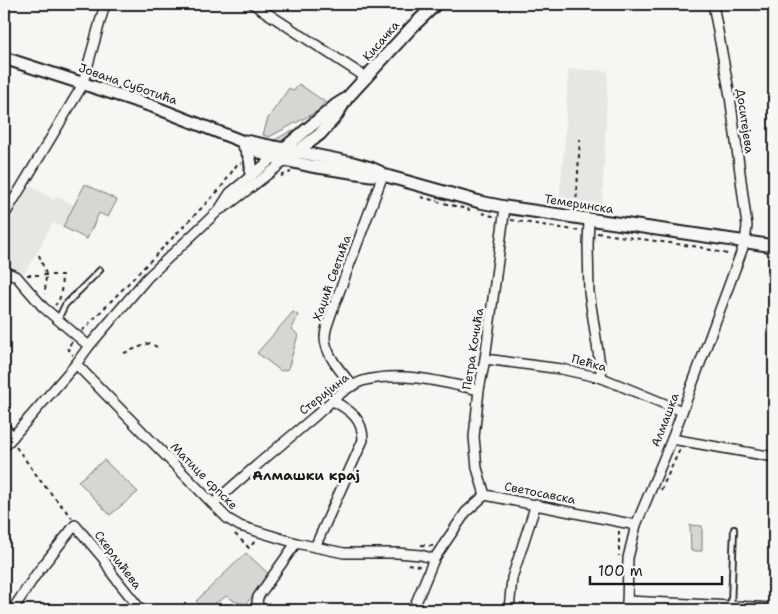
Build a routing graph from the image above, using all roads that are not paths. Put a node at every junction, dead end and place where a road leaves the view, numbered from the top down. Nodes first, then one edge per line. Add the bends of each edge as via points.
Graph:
1 (105, 4) edge
2 (256, 4) edge
3 (436, 4) edge
4 (713, 4) edge
5 (4, 58) edge
6 (367, 78) junction
7 (83, 83) junction
8 (347, 98) junction
9 (320, 134) junction
10 (241, 141) junction
11 (297, 152) junction
12 (284, 155) junction
13 (274, 158) junction
14 (328, 158) junction
15 (250, 175) junction
16 (383, 175) junction
17 (505, 207) junction
18 (219, 210) junction
19 (4, 216) edge
20 (589, 220) junction
21 (745, 242) junction
22 (774, 246) edge
23 (100, 270) dead end
24 (4, 271) edge
25 (58, 319) junction
26 (89, 346) junction
27 (485, 359) junction
28 (76, 364) junction
29 (602, 378) junction
30 (353, 386) junction
31 (478, 390) junction
32 (332, 401) junction
33 (682, 411) junction
34 (4, 427) edge
35 (672, 439) junction
36 (15, 442) junction
37 (4, 447) edge
38 (774, 457) edge
39 (485, 495) junction
40 (213, 504) junction
41 (536, 504) junction
42 (636, 525) junction
43 (734, 529) dead end
44 (296, 543) junction
45 (315, 547) junction
46 (434, 559) junction
47 (627, 606) edge
48 (731, 606) junction
49 (700, 607) edge
50 (774, 608) edge
51 (10, 609) edge
52 (141, 610) edge
53 (259, 610) edge
54 (413, 610) edge
55 (510, 610) edge

1 - 7 street
2 - 6 street
3 - 6 main road, Кисачка
4 - 21 street, Доситејева via 730,96 747,226
5 - 7 main road, Јована Суботића
6 - 8 main road, Кисачка
7 - 10 main road, Јована Суботића
7 - 19 street
8 - 9 main road, Кисачка
8 - 12 main road, Кисачка
9 - 11 main road, Кисачка
9 - 14 main road via 320,146
10 - 12 main road, Јована Суботића via 255,142
10 - 13 main road, Јована Суботића
10 - 15 main road via 252,163
11 - 12 main road, Темеринска
11 - 14 main road, Темеринска
12 - 13 main road, Кисачка
12 - 16 main road, Темеринска via 371,176
12 - 18 street
13 - 15 street
14 - 16 main road, Темеринска via 371,168
15 - 18 street via 230,193
16 - 17 main road, Темеринска
16 - 30 street, Хаџић Светића via 325,336 332,358
17 - 20 main road, Темеринска
17 - 27 street, Петра Кочића
18 - 26 street via 147,278
20 - 21 main road, Темеринска
20 - 29 street via 590,292
21 - 22 main road, Темеринска
21 - 33 street, Алмашка
23 - 25 lane via 65,305
24 - 25 street via 17,277
25 - 26 street
26 - 28 street
27 - 29 street, Пећка
27 - 31 street, Петра Кочића
28 - 36 street
28 - 40 street, Матице српске
29 - 33 street, Пећка
30 - 31 street, Стеријина via 364,380 383,377 412,377
30 - 32 street, Стеријина
31 - 39 street, Петра Кочића via 475,453
32 - 40 street, Стеријина
32 - 45 street via 356,417 362,427 363,440
33 - 35 street, Алмашка
34 - 36 street
35 - 38 street
35 - 42 street, Алмашка
36 - 37 street
39 - 41 street, Светосавска
39 - 46 street, Светосавска via 466,512
40 - 44 street, Матице српске via 240,526
41 - 42 street, Светосавска
41 - 55 street via 512,578
42 - 47 street, Алмашка via 628,558
43 - 48 lane
44 - 45 street, Матице српске
44 - 53 street via 258,597
45 - 46 street, Матице српске via 344,554 397,553
46 - 54 street, Светосавска
47 - 49 street
48 - 49 street
48 - 50 street
51 - 52 street, Скерлићева via 75,525

